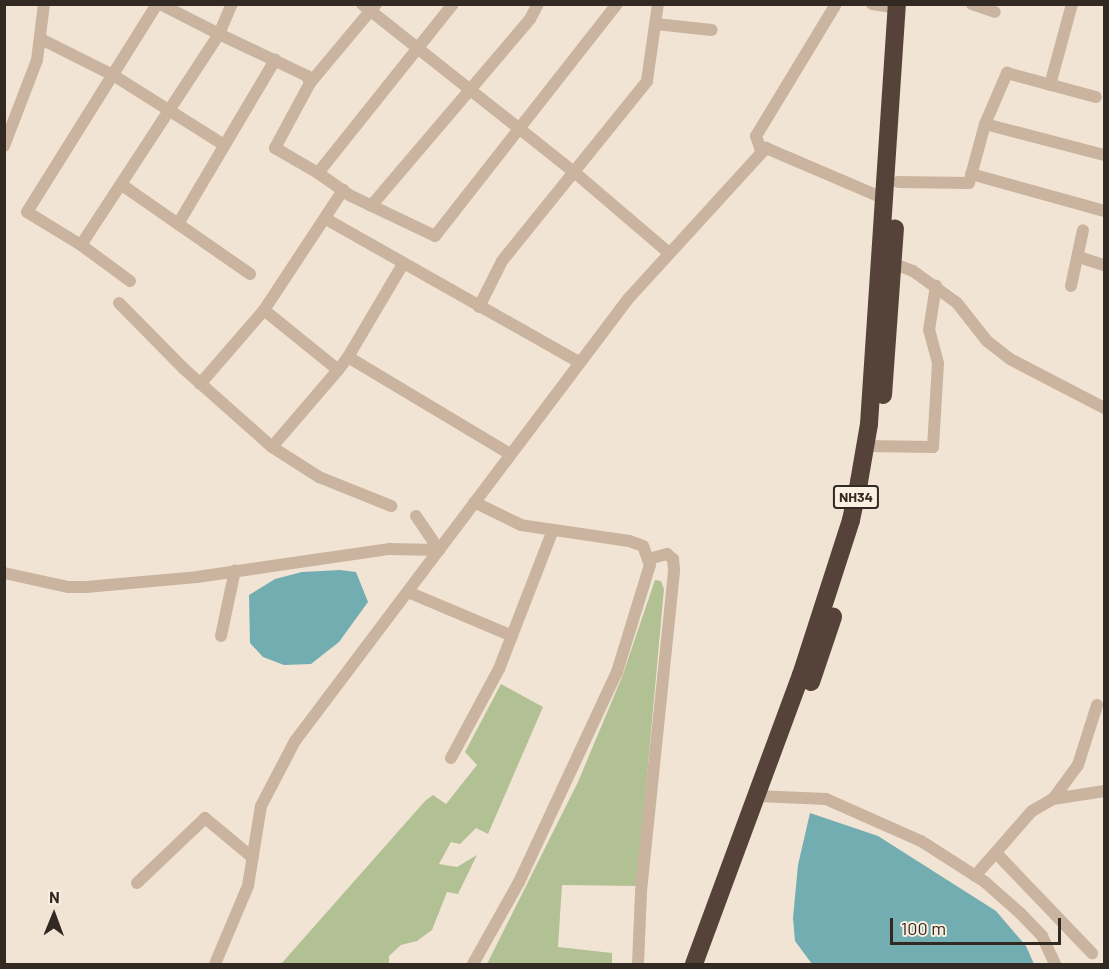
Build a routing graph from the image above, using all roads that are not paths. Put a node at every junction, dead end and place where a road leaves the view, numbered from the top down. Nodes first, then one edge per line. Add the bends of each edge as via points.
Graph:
1 (44, 4) edge
2 (159, 4) edge
3 (232, 4) edge
4 (453, 4) edge
5 (538, 4) edge
6 (617, 4) edge
7 (658, 4) edge
8 (836, 4) edge
9 (872, 4) edge
10 (1072, 4) edge
11 (972, 5) edge
12 (900, 6) edge
13 (370, 7) edge
14 (995, 12) dead end
15 (656, 24) junction
16 (712, 30) dead end
17 (219, 34) junction
18 (41, 39) junction
19 (418, 50) junction
20 (275, 60) junction
21 (113, 75) junction
22 (310, 83) junction
23 (1050, 85) junction
24 (470, 90) junction
25 (1096, 97) dead end
26 (170, 112) junction
27 (985, 124) junction
28 (520, 128) junction
29 (224, 145) junction
30 (4, 146) edge
31 (761, 151) junction
32 (1104, 155) edge
33 (573, 171) junction
34 (318, 173) junction
35 (971, 174) junction
36 (898, 182) junction
37 (122, 185) junction
38 (342, 190) junction
39 (885, 199) junction
40 (371, 206) junction
41 (1104, 211) edge
42 (326, 219) junction
43 (178, 224) junction
44 (1083, 230) dead end
45 (81, 245) junction
46 (669, 253) junction
47 (1079, 257) junction
48 (892, 263) junction
49 (403, 264) junction
50 (1104, 265) edge
51 (250, 274) dead end
52 (130, 280) dead end
53 (936, 286) junction
54 (1071, 286) dead end
55 (119, 303) dead end
56 (479, 306) junction
57 (264, 310) junction
58 (348, 357) junction
59 (579, 363) junction
60 (338, 370) junction
61 (200, 384) junction
62 (1104, 408) edge
63 (871, 446) junction
64 (272, 447) junction
65 (510, 454) junction
66 (474, 502) junction
67 (391, 506) dead end
68 (416, 516) dead end
69 (553, 530) junction
70 (439, 550) junction
71 (648, 559) junction
72 (235, 570) junction
73 (4, 573) edge
74 (408, 592) junction
75 (221, 636) dead end
76 (512, 636) junction
77 (1097, 705) dead end
78 (451, 758) dead end
79 (1104, 791) edge
80 (761, 797) junction
81 (1053, 799) junction
82 (996, 853) junction
83 (253, 858) junction
84 (975, 876) junction
85 (137, 883) dead end
86 (1092, 953) dead end
87 (215, 964) edge
88 (473, 964) edge
89 (639, 964) edge
90 (694, 964) edge
91 (706, 964) edge
92 (1055, 964) edge

1 - 18 street
2 - 17 street
2 - 21 street
3 - 17 street
4 - 19 street
5 - 24 street
6 - 28 street
7 - 15 street
8 - 31 street via 756,136
9 - 12 street
10 - 23 street
11 - 14 street
12 - 36 highway, NH34
12 - 39 highway, NH34
13 - 19 street
13 - 22 street
15 - 16 street
15 - 33 street via 646,81
17 - 20 street
17 - 26 street
18 - 21 street
18 - 30 street via 37,60
19 - 24 street
19 - 34 street
20 - 22 street via 307,76
20 - 29 street
21 - 26 street
21 - 45 street via 27,212
22 - 34 street via 275,148
23 - 25 street
23 - 27 street via 1007,73
24 - 28 street
24 - 40 street
26 - 29 street
26 - 37 street
27 - 32 street
27 - 35 street
28 - 33 street
28 - 40 street via 435,236
29 - 43 street
31 - 39 street via 771,148
31 - 46 street via 715,207
33 - 46 street
33 - 56 street via 502,261
34 - 38 street
35 - 36 street via 969,183
35 - 41 street
36 - 48 highway, NH34
37 - 43 street
37 - 45 street
38 - 40 street
38 - 42 street
39 - 63 highway, NH34
42 - 49 street
42 - 57 street
43 - 51 street
44 - 47 street
45 - 52 street
46 - 59 street
47 - 50 street
47 - 54 street
48 - 53 street
48 - 63 highway, NH34
49 - 56 street
49 - 58 street
53 - 62 street via 957,303 987,341 1010,359
53 - 63 street via 929,330 938,363 933,447
55 - 61 street
56 - 59 street
57 - 60 street
57 - 61 street
58 - 60 street
58 - 65 street
59 - 65 street
60 - 64 street
61 - 64 street
63 - 80 highway, NH34
64 - 67 street via 319,477
65 - 66 street
66 - 69 street via 521,525
66 - 70 street
68 - 70 street
69 - 71 street via 629,541 643,546
69 - 76 street
70 - 72 street via 390,549
70 - 74 street
71 - 88 street via 617,672 519,882
71 - 89 street via 667,554 673,559 674,570 641,891
72 - 73 street via 68,587
72 - 75 street
74 - 76 street
74 - 83 street via 295,741 261,806
76 - 78 street via 499,669
77 - 81 street via 1078,765
79 - 81 street
80 - 84 street via 826,799 921,841
80 - 90 highway, NH34
80 - 91 highway, NH34
81 - 82 street via 1032,812
82 - 84 street
82 - 86 street
83 - 85 street via 205,818
83 - 87 street via 245,893
84 - 92 street via 1042,936

